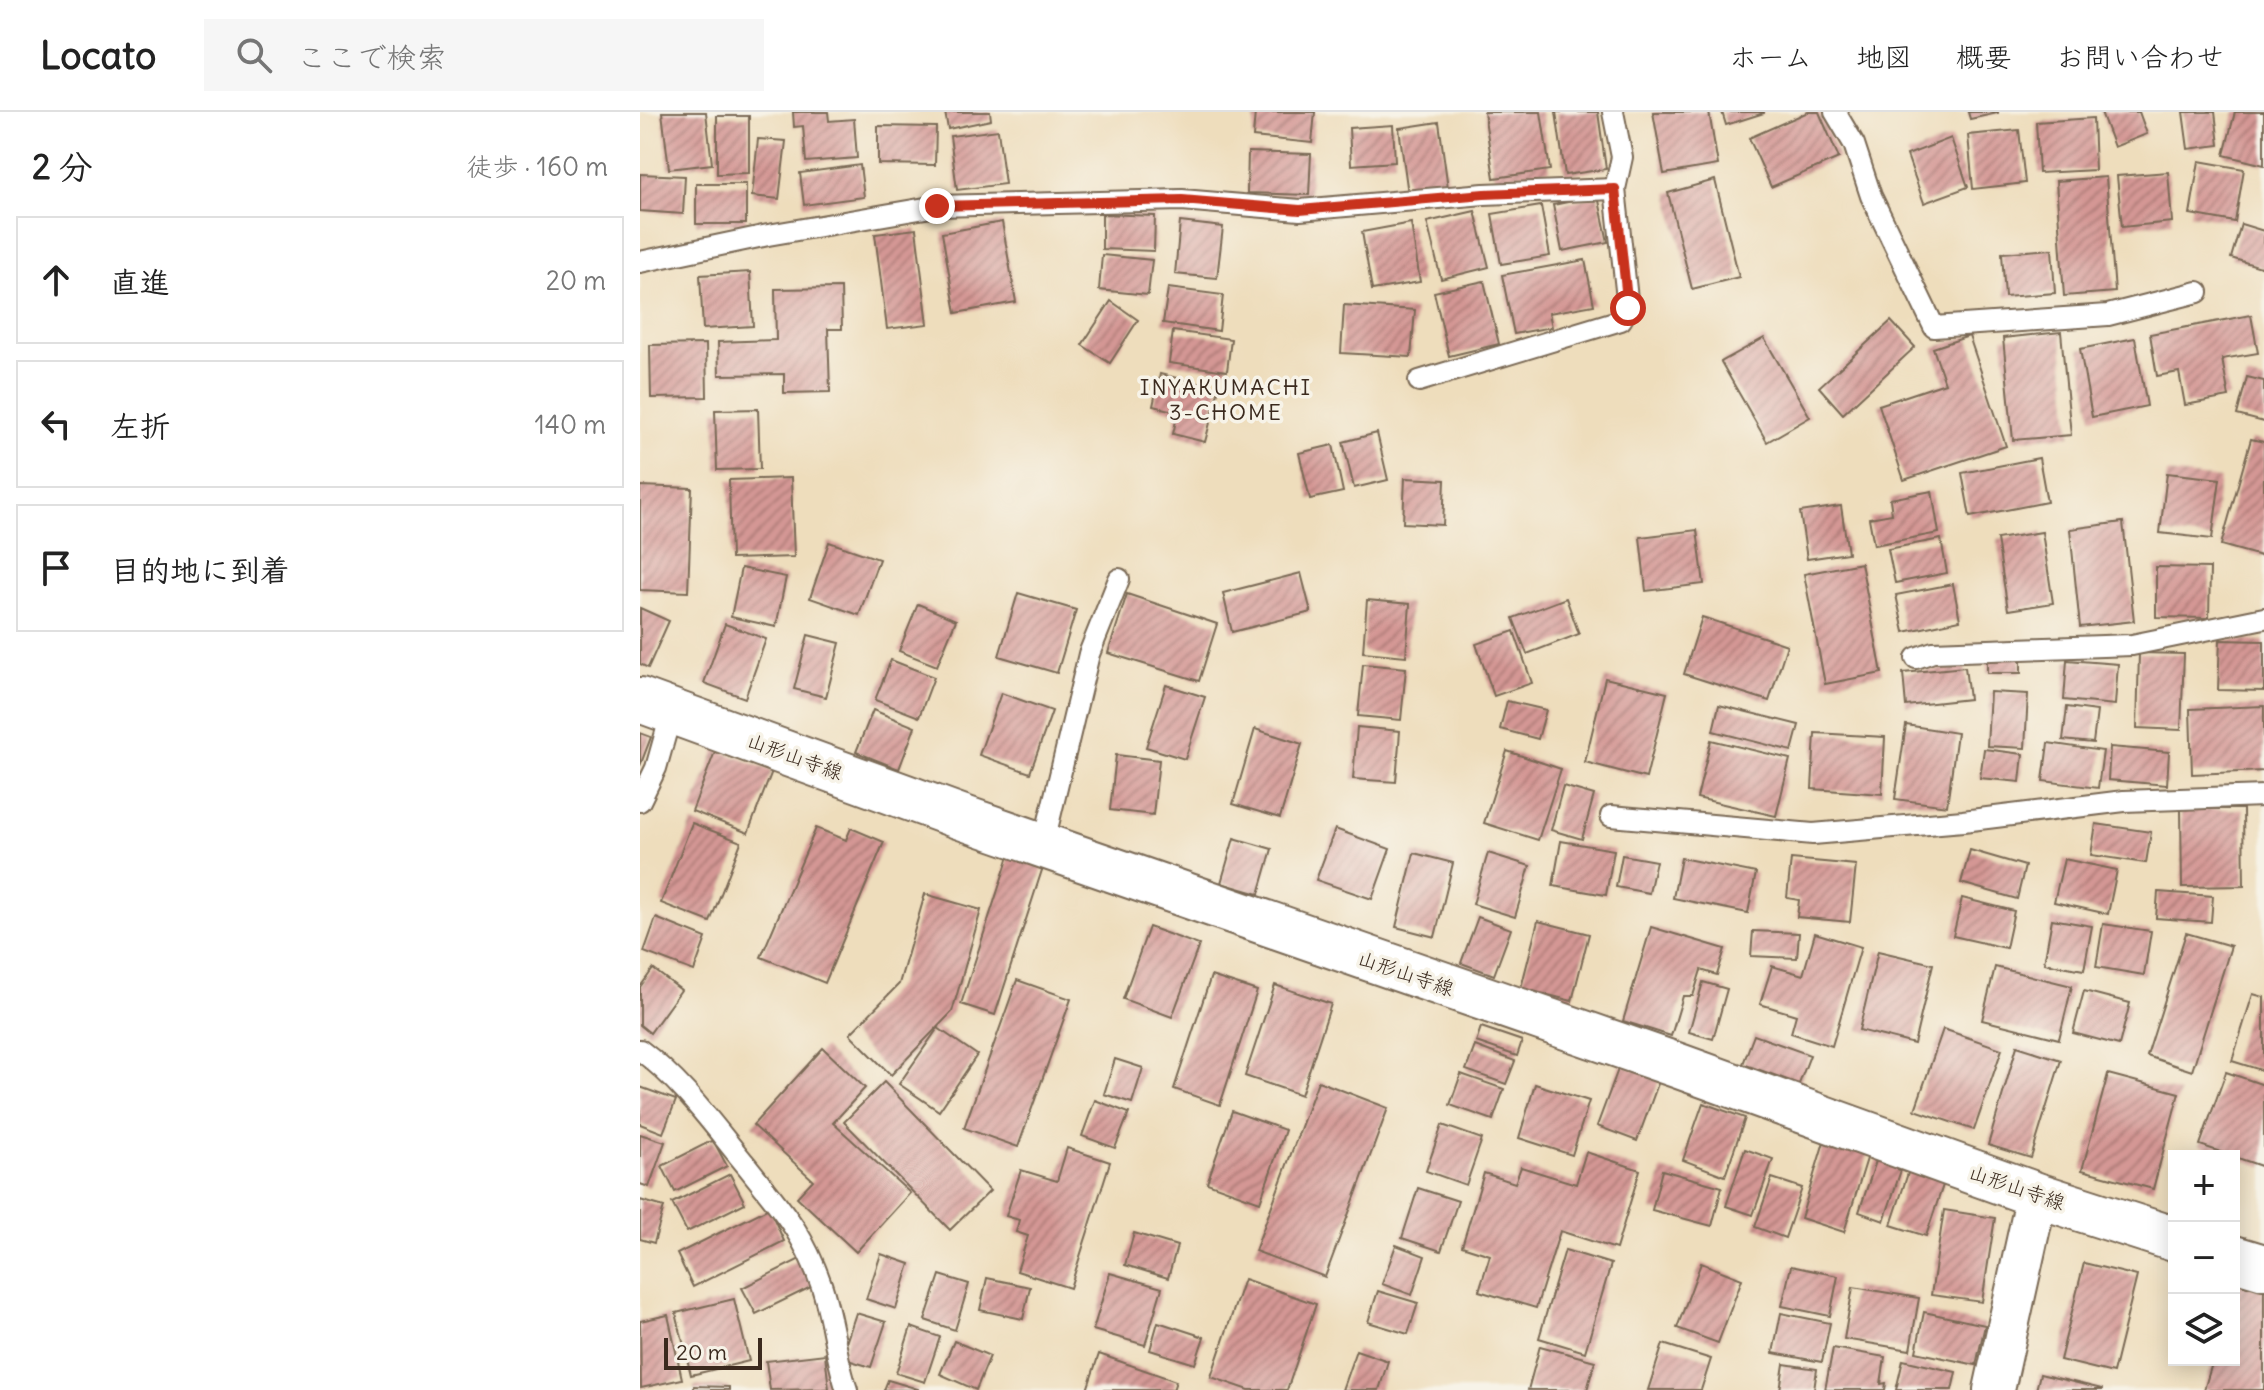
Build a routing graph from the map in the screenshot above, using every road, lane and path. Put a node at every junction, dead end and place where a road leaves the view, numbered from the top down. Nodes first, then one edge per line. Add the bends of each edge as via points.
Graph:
1 (1613, 112) edge
2 (1835, 112) edge
3 (1615, 189) junction
4 (640, 262) edge
5 (2198, 292) dead end
6 (1419, 381) dead end
7 (1119, 579) dead end
8 (2264, 618) edge
9 (1916, 658) dead end
10 (656, 706) edge
11 (2264, 796) edge
12 (640, 801) edge
13 (1611, 816) dead end
14 (1043, 846) junction
15 (640, 1050) edge
16 (2037, 1195) junction
17 (2168, 1237) edge
18 (2240, 1260) edge
19 (2264, 1267) edge
20 (847, 1390) edge
21 (1994, 1390) edge

1 - 3 lane via 1622,157
2 - 5 lane via 1934,327 2108,315
3 - 4 lane via 1300,210 1182,200 937,206
3 - 6 lane via 1628,308 1621,320
7 - 14 lane via 1089,654
8 - 9 lane via 2132,645 1933,652
10 - 12 lane via 656,768
10 - 14 main road, 山形山寺線
11 - 13 lane via 2124,801 1813,834
14 - 16 main road, 山形山寺線
15 - 20 lane via 701,1105 796,1226 821,1284
16 - 17 main road, 山形山寺線
16 - 21 street
18 - 19 main road

